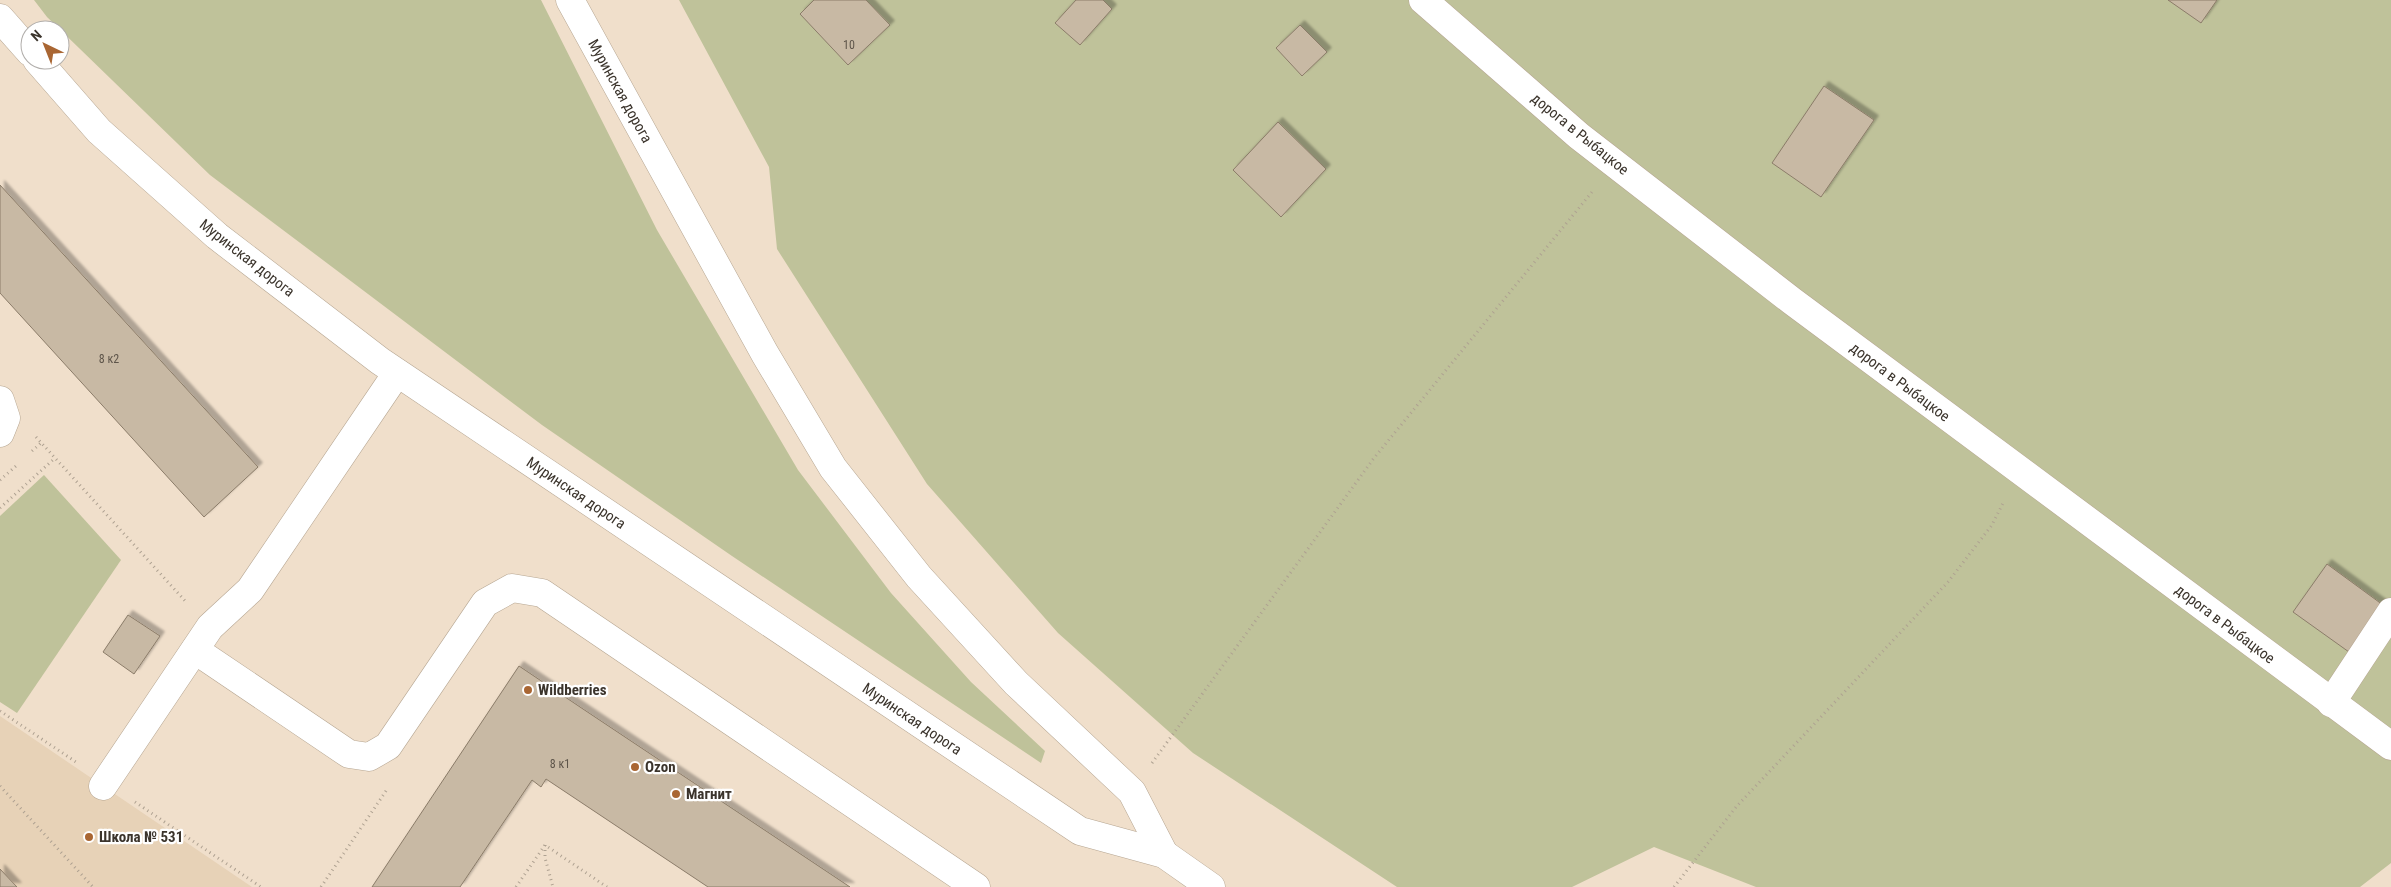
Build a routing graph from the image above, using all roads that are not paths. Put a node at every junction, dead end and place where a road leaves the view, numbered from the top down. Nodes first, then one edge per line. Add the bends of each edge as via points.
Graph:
1 (570, 0) edge
2 (1423, 0) edge
3 (0, 18) edge
4 (20, 41) edge
5 (46, 70) edge
6 (397, 373) junction
7 (2391, 612) edge
8 (195, 650) junction
9 (2331, 703) junction
10 (2391, 746) edge
11 (104, 784) road end
12 (1164, 854) junction
13 (976, 887) edge
14 (1211, 887) edge

1 - 12 street, Муринская дорога via 765,354 833,468 918,577 1016,683 1132,792
2 - 9 street, дорога в Рыбацкое via 1615,164 1792,301
3 - 4 street
5 - 6 street, Муринская дорога via 99,131 217,236
6 - 8 street via 250,590 210,627
6 - 12 street, Муринская дорога via 1080,832
7 - 9 street
8 - 11 street
8 - 13 street via 349,754 369,757 388,746 485,603 512,588 542,593
9 - 10 street, дорога в Рыбацкое
12 - 14 street, Муринская дорога

